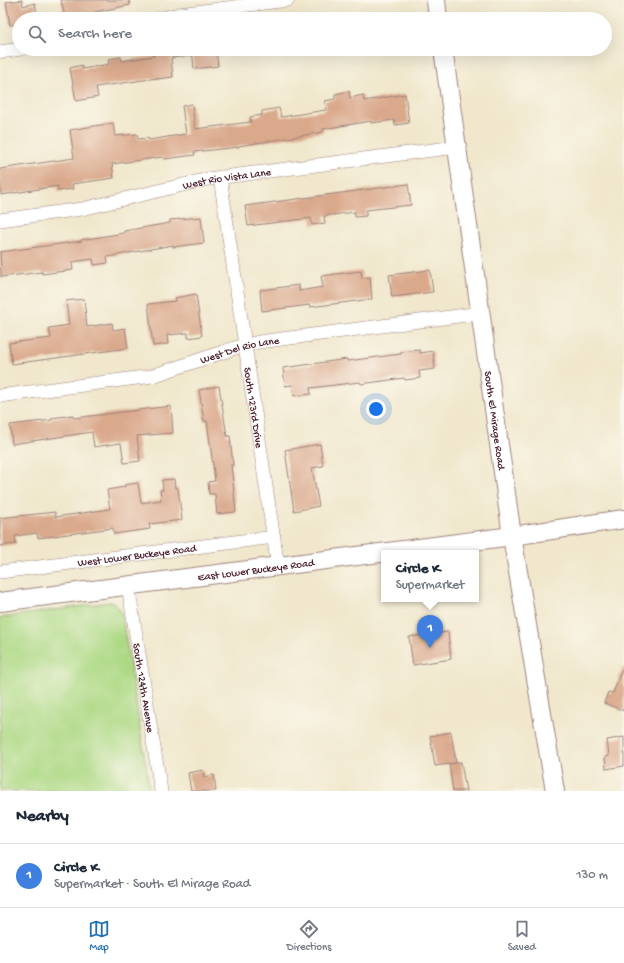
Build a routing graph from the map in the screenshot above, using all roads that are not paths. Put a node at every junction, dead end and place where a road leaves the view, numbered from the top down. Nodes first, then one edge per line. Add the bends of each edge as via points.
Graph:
1 (288, 0) edge
2 (436, 0) edge
3 (195, 12) edge
4 (437, 12) edge
5 (12, 50) edge
6 (0, 52) edge
7 (443, 56) edge
8 (456, 147) junction
9 (220, 177) junction
10 (0, 220) edge
11 (481, 313) junction
12 (245, 345) junction
13 (0, 396) edge
14 (624, 519) edge
15 (512, 536) junction
16 (274, 537) junction
17 (406, 550) edge
18 (381, 553) edge
19 (278, 567) junction
20 (0, 572) edge
21 (128, 585) junction
22 (0, 602) edge
23 (160, 791) edge
24 (555, 791) edge

1 - 3 street
2 - 4 main road
5 - 6 street
7 - 8 main road, South El Mirage Road
8 - 9 street, West Rio Vista Lane
8 - 11 main road, South El Mirage Road
9 - 10 street, West Rio Vista Lane via 82,210
9 - 12 street, South 123rd Drive
11 - 12 street, West Del Rio Lane
11 - 15 main road, South El Mirage Road
12 - 13 street, West Del Rio Lane via 152,376
12 - 16 street, South 123rd Drive
14 - 15 main road
15 - 17 main road, East Lower Buckeye Road
15 - 24 main road, South El Mirage Road
16 - 19 street, South 123rd Drive
16 - 20 street, West Lower Buckeye Road
18 - 19 main road, East Lower Buckeye Road
19 - 21 main road, East Lower Buckeye Road
21 - 22 main road, East Lower Buckeye Road
21 - 23 street, South 124th Avenue

